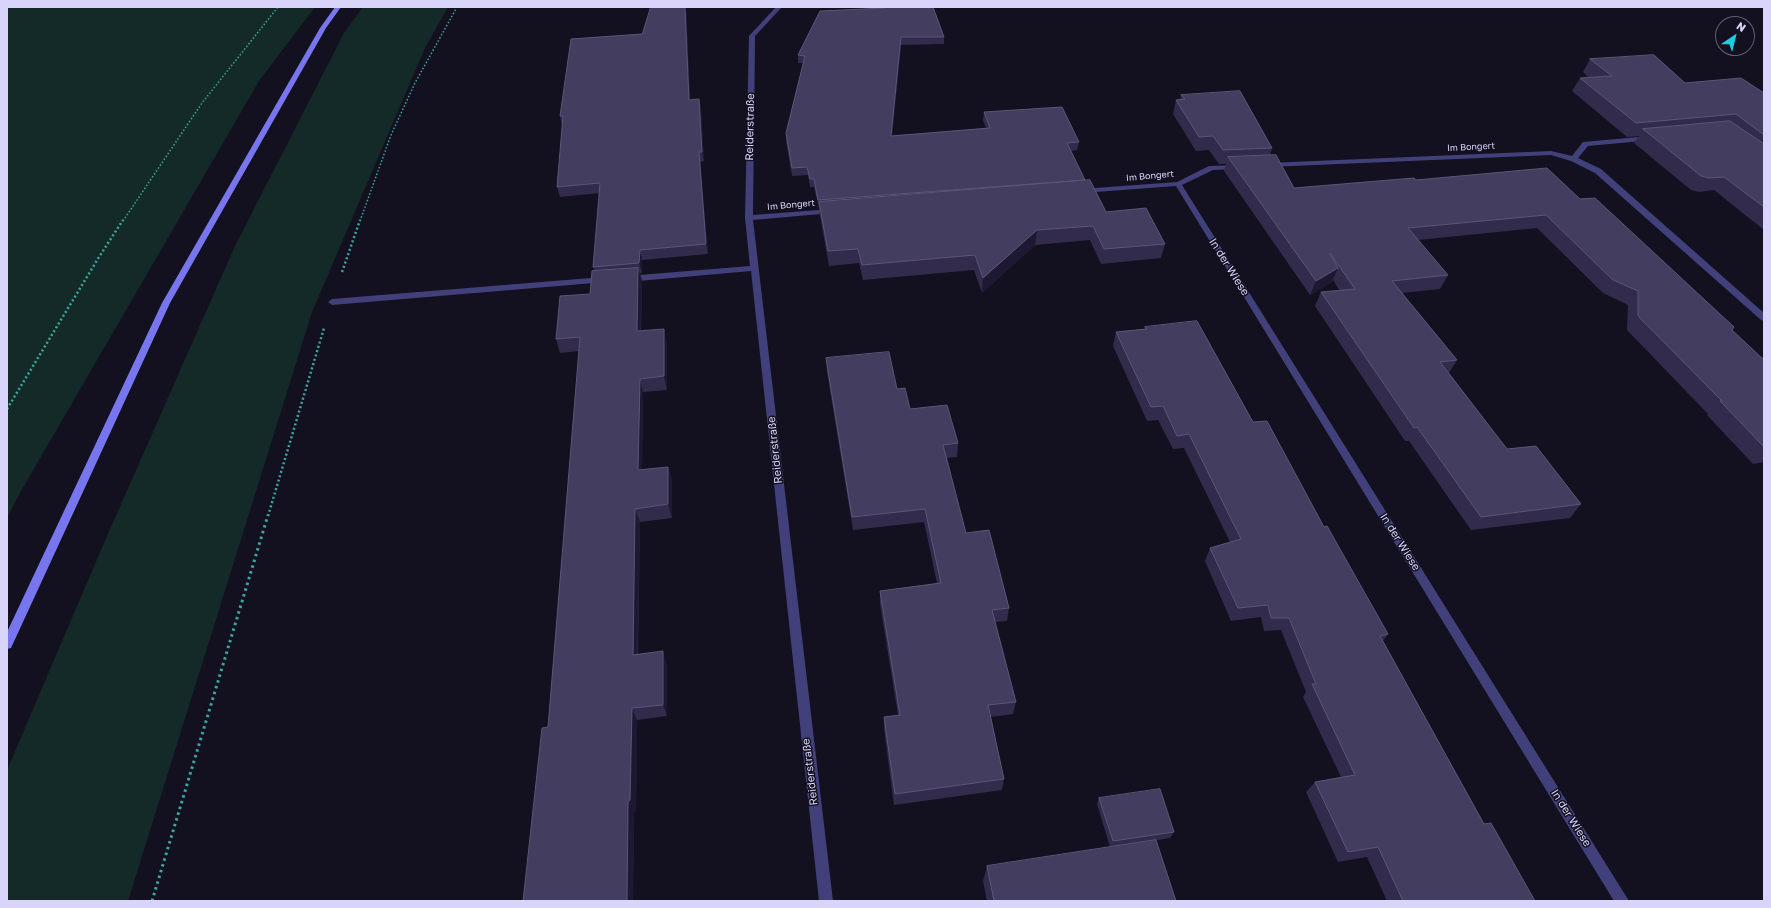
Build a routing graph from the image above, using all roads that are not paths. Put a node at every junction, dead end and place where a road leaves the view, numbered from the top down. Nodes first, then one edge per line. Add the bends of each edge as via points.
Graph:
1 (338, 7) edge
2 (779, 7) edge
3 (1662, 137) edge
4 (1574, 159) junction
5 (1244, 166) edge
6 (1260, 166) edge
7 (1178, 184) junction
8 (1074, 192) edge
9 (844, 210) edge
10 (749, 218) junction
11 (755, 268) junction
12 (332, 302) road end
13 (1764, 318) edge
14 (7, 644) edge
15 (826, 901) edge
16 (1622, 901) edge

1 - 14 main road via 323,28 166,303
2 - 10 street, Reiderstraße via 752,36
3 - 4 street via 1586,144
4 - 6 street, Im Bongert via 1551,153
4 - 13 street, Im Bongert via 1598,171
5 - 7 street, Im Bongert via 1212,168
7 - 8 street, Im Bongert
7 - 16 street, In der Wiese
9 - 10 street, Im Bongert
10 - 11 street, Reiderstraße
11 - 12 street
11 - 15 street, Reiderstraße

